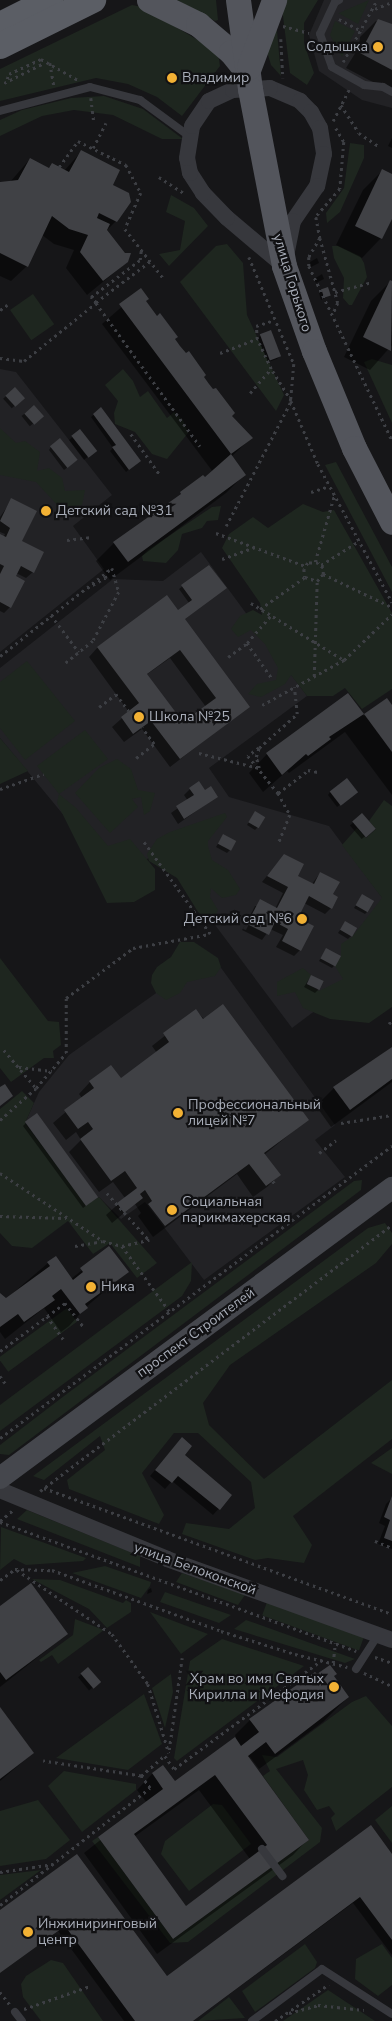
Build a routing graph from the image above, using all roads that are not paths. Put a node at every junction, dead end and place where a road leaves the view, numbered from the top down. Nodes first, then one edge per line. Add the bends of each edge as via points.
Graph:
1 (50, 0) edge
2 (93, 0) edge
3 (148, 0) edge
4 (238, 0) edge
5 (274, 0) edge
6 (339, 0) edge
7 (0, 25) edge
8 (0, 46) edge
9 (249, 80) junction
10 (392, 92) edge
11 (0, 111) edge
12 (190, 136) junction
13 (284, 266) junction
14 (392, 522) edge
15 (392, 1188) edge
16 (0, 1478) edge
17 (0, 1490) edge
18 (385, 1637) edge
19 (356, 1668) road end
20 (262, 1849) dead end
21 (282, 1876) dead end
22 (15, 2012) road end
23 (392, 2014) edge
24 (22, 2021) edge
25 (252, 2021) edge

1 - 7 highway
2 - 8 highway
3 - 9 main road via 198,24 231,52
4 - 9 main road, улица Горького
5 - 9 main road
6 - 10 lane via 320,34 332,67 364,85 383,87
9 - 12 street via 209,101 199,113
9 - 13 main road, улица Горького
9 - 13 street via 300,101 320,128 324,154 322,174 293,221
11 - 12 lane via 90,87 140,100
12 - 13 street via 187,158 196,184 227,218
13 - 14 main road, улица Горького via 350,439
15 - 16 main road, проспект Строителей
17 - 18 street, улица Белоконской via 167,1559
18 - 19 lane via 365,1654
20 - 21 lane
22 - 24 lane
23 - 25 lane via 322,1969

